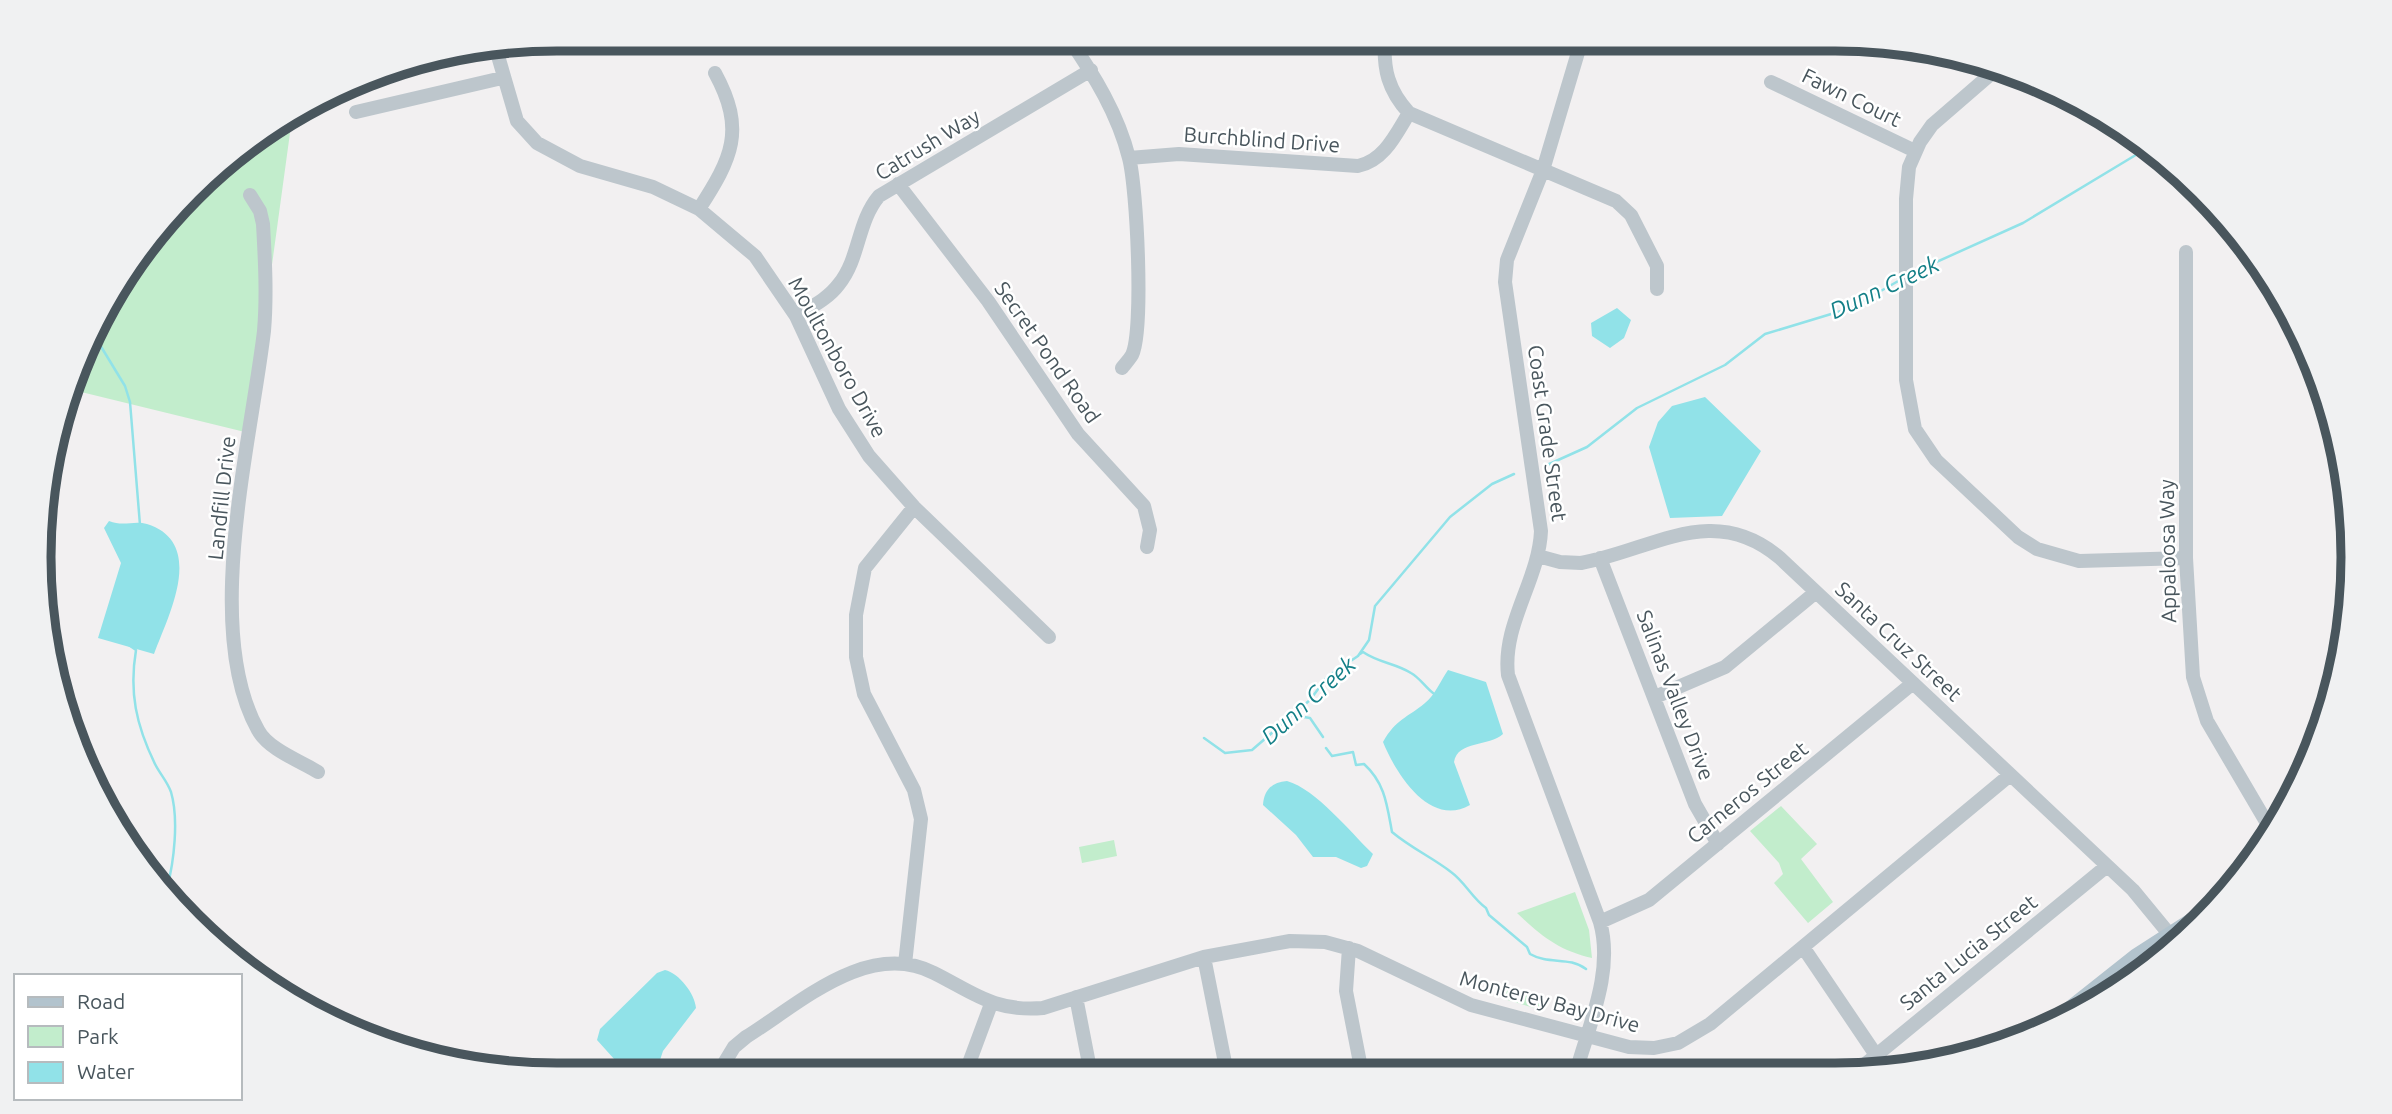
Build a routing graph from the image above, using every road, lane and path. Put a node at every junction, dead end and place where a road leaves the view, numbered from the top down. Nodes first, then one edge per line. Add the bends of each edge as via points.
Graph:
1 (1078, 51) edge
2 (1385, 51) edge
3 (1578, 51) edge
4 (497, 54) edge
5 (1091, 70) junction
6 (715, 73) dead end
7 (1990, 75) edge
8 (502, 78) junction
9 (1771, 82) dead end
10 (356, 112) dead end
11 (1409, 113) junction
12 (1915, 151) junction
13 (1129, 158) junction
14 (1543, 170) junction
15 (898, 184) junction
16 (250, 195) dead end
17 (699, 209) junction
18 (2186, 252) dead end
19 (1657, 289) dead end
20 (796, 316) junction
21 (1122, 368) dead end
22 (914, 507) junction
23 (1147, 547) dead end
24 (1538, 556) junction
25 (1601, 558) junction
26 (2186, 558) junction
27 (1815, 592) junction
28 (1049, 637) dead end
29 (1913, 683) junction
30 (1655, 697) junction
31 (318, 772) dead end
32 (2010, 775) junction
33 (2266, 822) edge
34 (1718, 844) junction
35 (2107, 866) junction
36 (1600, 922) junction
37 (2178, 929) edge
38 (2170, 934) junction
39 (1803, 947) junction
40 (1349, 948) junction
41 (1204, 957) junction
42 (905, 964) junction
43 (2100, 988) edge
44 (1076, 997) junction
45 (991, 1004) junction
46 (1586, 1036) junction
47 (1876, 1055) junction
48 (1868, 1062) edge
49 (723, 1063) edge
50 (969, 1063) edge
51 (1089, 1063) edge
52 (1225, 1063) edge
53 (1360, 1063) edge
54 (1578, 1063) edge

1 - 5 street
2 - 11 street via 1391,89
3 - 14 street, Coast Grade Street
4 - 8 street, Moultonboro Drive
5 - 13 street
5 - 15 street, Catrush Way
6 - 17 street via 727,95 734,131 725,169
7 - 12 street via 1944,112
8 - 10 street
8 - 17 street, Moultonboro Drive via 517,121 537,143 580,166 653,187
9 - 12 street, Fawn Court
11 - 13 street, Burchblind Drive via 1387,147 1368,164 1358,166 1179,154
11 - 14 street
12 - 26 street via 1906,199 1908,405 1915,429 1936,460 2018,537 2051,555 2094,562
13 - 21 street via 1138,310 1132,354
14 - 19 street via 1616,201 1631,215 1657,266
14 - 24 street, Coast Grade Street via 1507,260 1505,282 1541,520
15 - 20 street, Catrush Way via 868,210 840,284
15 - 23 street, Secret Pond Road via 988,301 1078,434 1144,506 1150,530
16 - 31 street, Landfill Drive via 263,224 264,330 236,542 230,619 233,654 258,732
17 - 20 street, Moultonboro Drive via 755,256
18 - 26 street, Appaloosa Way
20 - 22 street, Moultonboro Drive via 845,418 869,456
22 - 28 street, Moultonboro Drive
22 - 42 street via 865,568 856,615 856,657 864,694 915,790 921,820
24 - 25 street, Santa Cruz Street via 1572,563
24 - 36 street, Coast Grade Street via 1510,636 1508,675
25 - 27 street, Santa Cruz Street via 1687,532 1721,529 1747,536 1770,550
25 - 30 street, Salinas Valley Drive
26 - 33 street, Appaloosa Way via 2197,696
27 - 29 street, Santa Cruz Street
27 - 30 street via 1725,667
29 - 32 street, Santa Cruz Street
29 - 34 street, Carneros Street
30 - 34 street, Salinas Valley Drive via 1701,818
32 - 35 street, Santa Cruz Street
32 - 39 street, Monterey Bay Drive
34 - 36 street, Carneros Street via 1649,900
35 - 38 street, Santa Cruz Street
35 - 47 street, Santa Lucia Street
36 - 46 street, Coast Grade Street via 1605,959
37 - 38 main road
38 - 43 main road
39 - 46 street, Monterey Bay Drive via 1710,1024 1678,1043 1640,1049
39 - 47 street
40 - 41 street, Monterey Bay Drive via 1290,941
40 - 46 street, Monterey Bay Drive via 1385,961 1457,1000
40 - 53 street via 1346,991
41 - 44 street, Monterey Bay Drive
41 - 52 street
42 - 45 street, Monterey Bay Drive via 933,972
42 - 49 street, Monterey Bay Drive via 859,969 838,979 746,1037
44 - 45 street, Monterey Bay Drive via 1032,1009
44 - 51 street
45 - 50 street
46 - 54 street, Coast Grade Street
47 - 48 street, Santa Lucia Street

